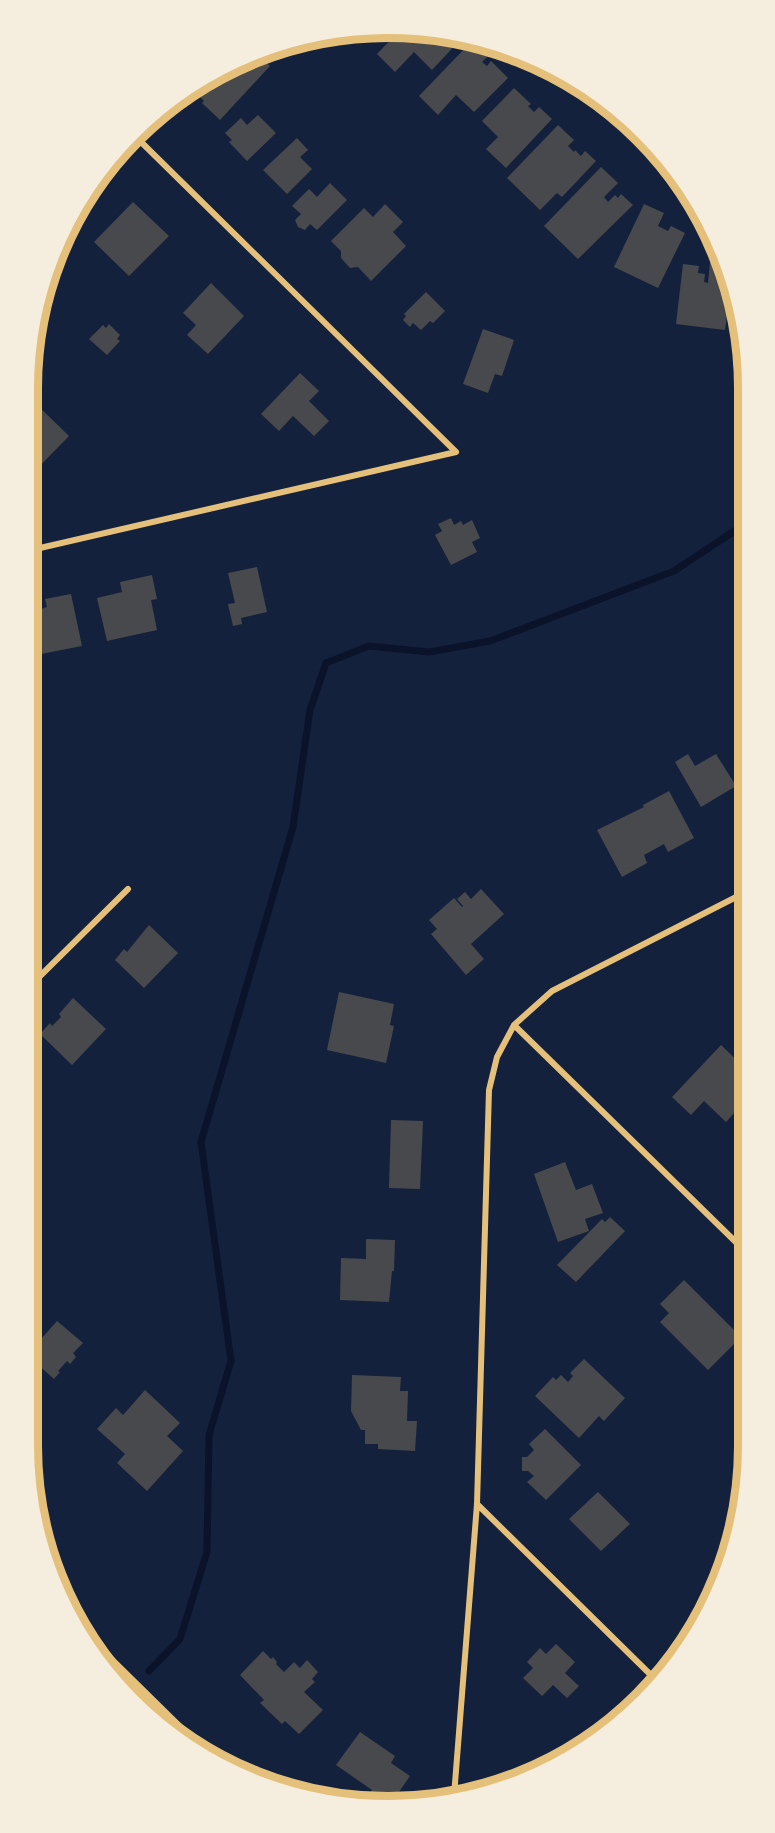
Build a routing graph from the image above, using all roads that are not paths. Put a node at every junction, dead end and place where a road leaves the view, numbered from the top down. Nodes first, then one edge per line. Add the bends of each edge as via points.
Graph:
1 (140, 140) edge
2 (37, 549) edge
3 (128, 889) dead end
4 (738, 896) edge
5 (37, 979) edge
6 (514, 1025) junction
7 (738, 1244) edge
8 (477, 1504) junction
9 (106, 1654) edge
10 (651, 1676) edge
11 (183, 1730) edge
12 (455, 1789) edge

1 - 2 street via 456,452
3 - 5 street
4 - 6 street via 552,991
6 - 7 street
6 - 8 street via 497,1057 489,1090
8 - 10 street
8 - 12 street
9 - 11 street

